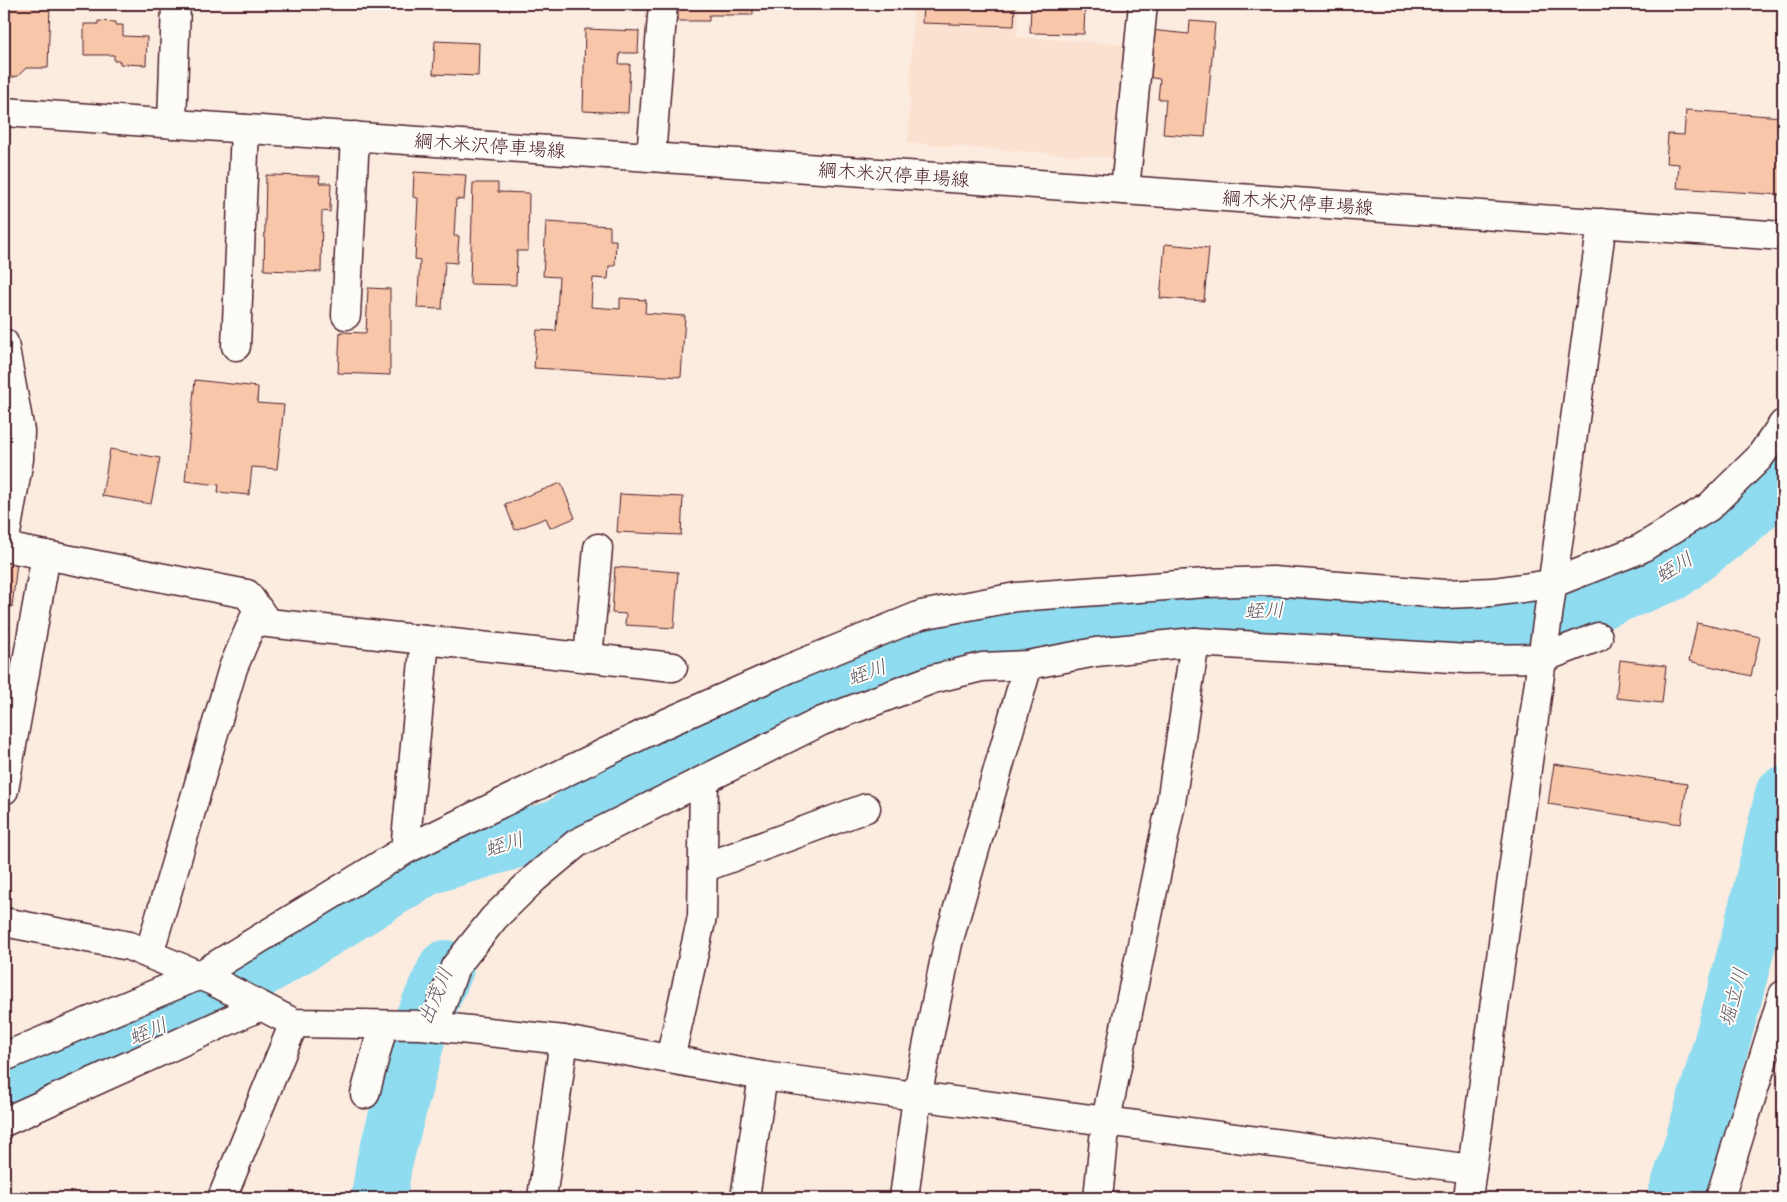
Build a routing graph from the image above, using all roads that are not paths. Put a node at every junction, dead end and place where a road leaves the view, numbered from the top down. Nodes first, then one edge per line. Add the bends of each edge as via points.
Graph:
1 (176, 4) edge
2 (663, 4) edge
3 (1143, 4) edge
4 (4, 112) edge
5 (172, 124) junction
6 (244, 129) junction
7 (355, 136) junction
8 (651, 157) junction
9 (1126, 190) junction
10 (1602, 223) junction
11 (1783, 236) edge
12 (346, 314) dead end
13 (4, 344) edge
14 (236, 346) dead end
15 (1783, 424) edge
16 (4, 546) edge
17 (598, 548) dead end
18 (46, 555) junction
19 (1550, 591) junction
20 (258, 609) junction
21 (1598, 637) dead end
22 (425, 640) junction
23 (1195, 642) junction
24 (1544, 651) junction
25 (588, 658) junction
26 (1028, 664) junction
27 (673, 667) dead end
28 (704, 781) junction
29 (4, 790) edge
30 (866, 808) dead end
31 (405, 850) junction
32 (703, 868) junction
33 (4, 922) edge
34 (149, 954) junction
35 (207, 978) junction
36 (1783, 995) edge
37 (253, 1002) junction
38 (294, 1023) junction
39 (389, 1025) junction
40 (428, 1026) junction
41 (564, 1040) junction
42 (4, 1056) edge
43 (670, 1059) junction
44 (763, 1076) junction
45 (365, 1094) dead end
46 (917, 1097) junction
47 (1106, 1120) junction
48 (4, 1122) edge
49 (1472, 1169) junction
50 (222, 1198) edge
51 (542, 1198) edge
52 (745, 1198) edge
53 (904, 1198) edge
54 (1098, 1198) edge
55 (1468, 1198) edge
56 (1720, 1198) edge

1 - 5 street
2 - 8 street
3 - 9 street
4 - 5 street, 綱木米沢停車場線
5 - 6 street, 綱木米沢停車場線
6 - 7 street, 綱木米沢停車場線
6 - 14 street
7 - 8 street, 綱木米沢停車場線
7 - 12 street
8 - 9 street, 綱木米沢停車場線
9 - 10 street, 綱木米沢停車場線
10 - 11 street, 綱木米沢停車場線
10 - 19 street
13 - 16 street via 20,430 19,459
15 - 19 street via 1759,458 1709,507 1640,548
16 - 18 street
17 - 25 street
18 - 20 street via 247,594
18 - 29 street
19 - 24 street
19 - 31 street via 1444,594 1273,581 1206,583 1016,597 921,615 662,725
20 - 22 street via 268,622
20 - 34 street via 232,668
21 - 24 street
22 - 25 street
22 - 31 street
23 - 24 street via 1467,659
23 - 26 street via 1096,652
23 - 47 street via 1171,803
24 - 49 street
25 - 27 street
26 - 28 street via 982,667 932,679 822,721
26 - 46 street via 948,943
28 - 32 street
28 - 40 street via 577,844 535,878 494,918 455,967
30 - 32 street
31 - 35 street
32 - 43 street via 702,917
33 - 34 street via 129,946
34 - 35 street
35 - 37 street
35 - 42 street
36 - 56 street
37 - 38 street
37 - 48 street
38 - 39 street
38 - 50 street
39 - 40 street
39 - 45 street
40 - 41 street
41 - 43 street
41 - 51 street
43 - 44 street
44 - 46 street
44 - 52 street
46 - 47 street
46 - 53 street
47 - 49 street
47 - 54 street
49 - 55 street

